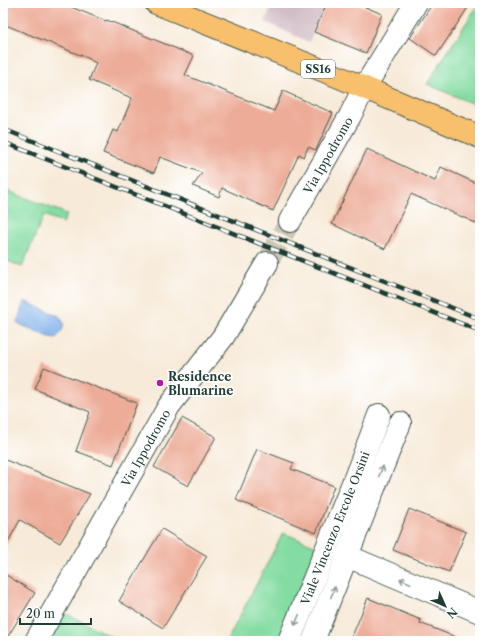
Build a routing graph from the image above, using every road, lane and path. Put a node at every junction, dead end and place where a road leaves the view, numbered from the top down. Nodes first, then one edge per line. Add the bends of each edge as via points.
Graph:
1 (156, 3) edge
2 (416, 3) edge
3 (364, 88) junction
4 (480, 137) edge
5 (290, 221) tunnel mouth
6 (267, 263) tunnel mouth
7 (379, 415) dead end
8 (400, 423) dead end
9 (347, 556) junction
10 (480, 612) edge
11 (36, 641) edge
12 (289, 641) edge
13 (313, 641) edge

1 - 3 main road, SS16
2 - 3 street, Via Ippodromo
3 - 4 main road, SS16
3 - 5 street, Via Ippodromo
6 - 11 street, Via Ippodromo via 223,337 169,406
7 -> 12 street, Viale Vincenzo Ercole Orsini
9 -> 8 street, Viale Vincenzo Ercole Orsini
10 -> 9 street, Viale Vincenzo Ercole Orsini
13 -> 9 street, Viale Vincenzo Ercole Orsini

